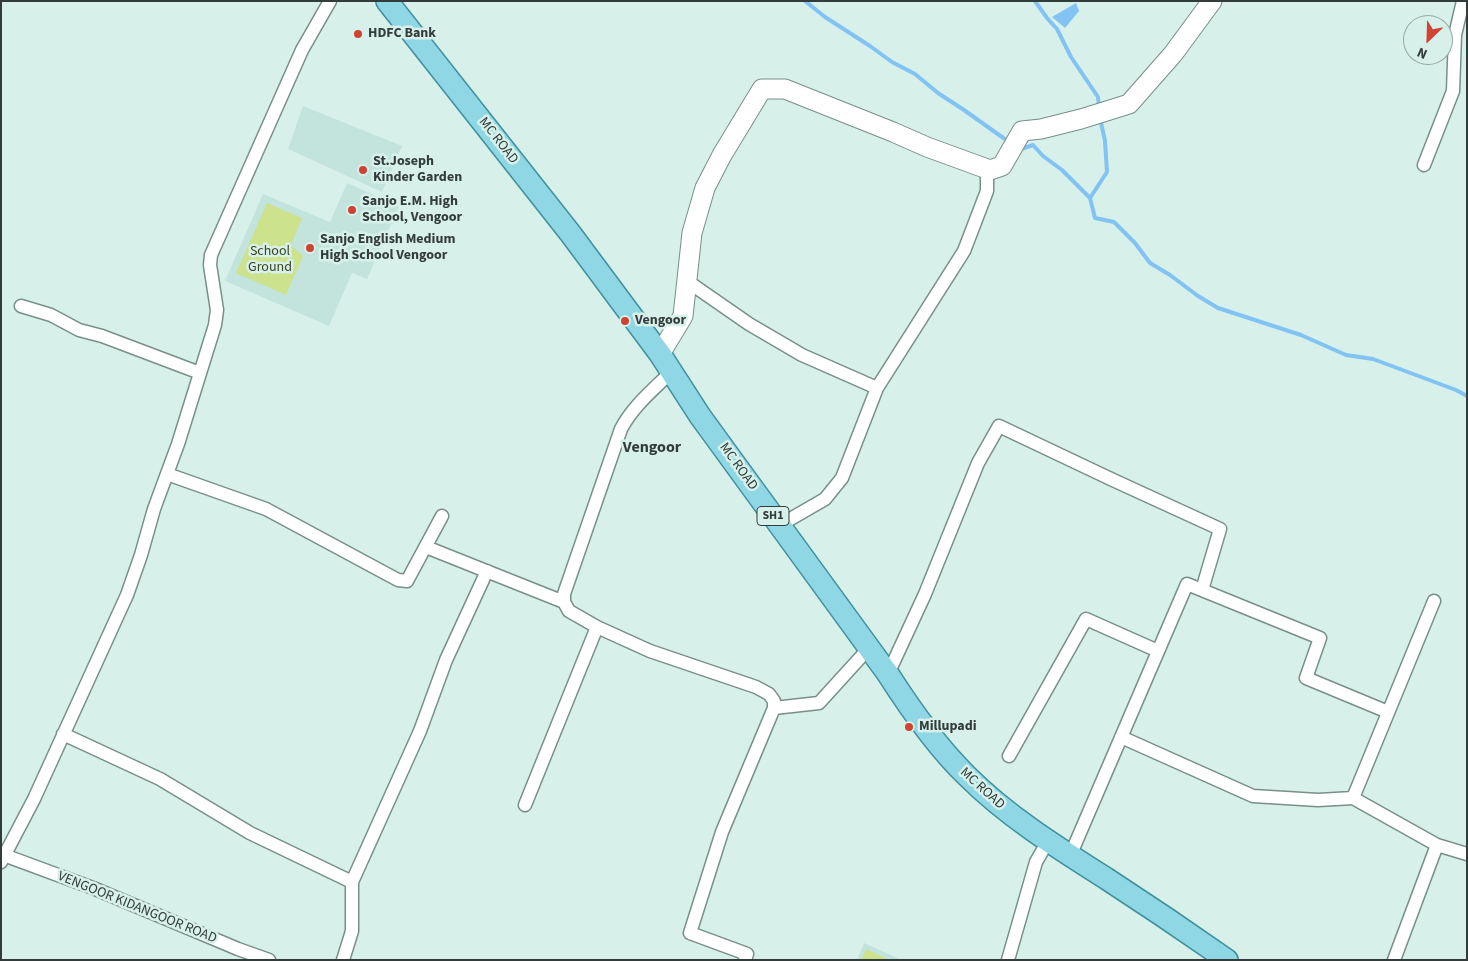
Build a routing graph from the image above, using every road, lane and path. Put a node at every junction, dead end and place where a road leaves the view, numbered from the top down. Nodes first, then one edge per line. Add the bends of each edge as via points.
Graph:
1 (330, 1) edge
2 (387, 1) edge
3 (1212, 1) edge
4 (1463, 1) edge
5 (1424, 166) dead end
6 (990, 170) junction
7 (687, 280) junction
8 (21, 306) dead end
9 (665, 363) junction
10 (200, 374) junction
11 (877, 388) junction
12 (167, 474) junction
13 (442, 516) dead end
14 (780, 525) junction
15 (426, 546) junction
16 (486, 571) junction
17 (1202, 590) junction
18 (1434, 601) dead end
19 (564, 602) junction
20 (597, 627) junction
21 (869, 648) junction
22 (1158, 651) junction
23 (888, 674) junction
24 (774, 708) junction
25 (1388, 712) junction
26 (63, 734) junction
27 (1121, 737) junction
28 (1009, 756) dead end
29 (1353, 798) junction
30 (525, 806) dead end
31 (1048, 841) junction
32 (1437, 845) junction
33 (1467, 854) edge
34 (1070, 856) junction
35 (2, 857) edge
36 (352, 882) junction
37 (269, 960) edge
38 (343, 960) edge
39 (745, 960) edge
40 (1008, 960) edge
41 (1227, 960) edge
42 (1394, 960) edge

1 - 10 street via 302,50 211,255 218,310
2 - 9 main road, MC ROAD / SH1 via 570,233
3 - 6 street via 1173,54 1129,104 1073,121 1022,131 1002,166
4 - 5 street via 1454,35 1454,91
6 - 7 street via 785,89 762,89 704,188 692,234
6 - 11 street via 987,191 964,251
7 - 9 street via 683,316
7 - 11 street via 749,324 802,355
8 - 10 street
9 - 14 main road, MC ROAD / SH1
9 - 19 street via 621,428
10 - 12 street
11 - 14 street via 842,478 826,499
12 - 15 street via 266,510 398,580 407,581
12 - 26 street via 127,595
13 - 15 street
14 - 21 main road, MC ROAD / SH1
15 - 16 street
16 - 19 street
16 - 36 street via 446,660 420,732
17 - 22 street via 1187,584
17 - 23 street via 1220,529 999,426 978,463 925,594
17 - 25 street via 1320,638 1306,678
18 - 25 street
19 - 20 street via 569,611
20 - 24 street via 650,651 756,687 769,694
20 - 30 street
21 - 23 main road, MC ROAD / SH1
21 - 24 street via 819,703
22 - 27 street
22 - 28 street via 1086,619
23 - 31 main road, MC ROAD / SH1 via 935,741 966,776
24 - 39 street via 722,832 690,933 747,954
25 - 29 street
26 - 35 street via 34,799
26 - 36 street via 160,779 250,833
27 - 29 street via 1253,796 1318,800
27 - 34 street
29 - 32 street
31 - 34 main road, MC ROAD / SH1
31 - 40 street via 1036,862
32 - 33 street
32 - 42 street
34 - 41 main road, MC ROAD / SH1
35 - 37 street, VENGOOR KIDANGOOR ROAD via 93,888
36 - 38 street via 352,932

